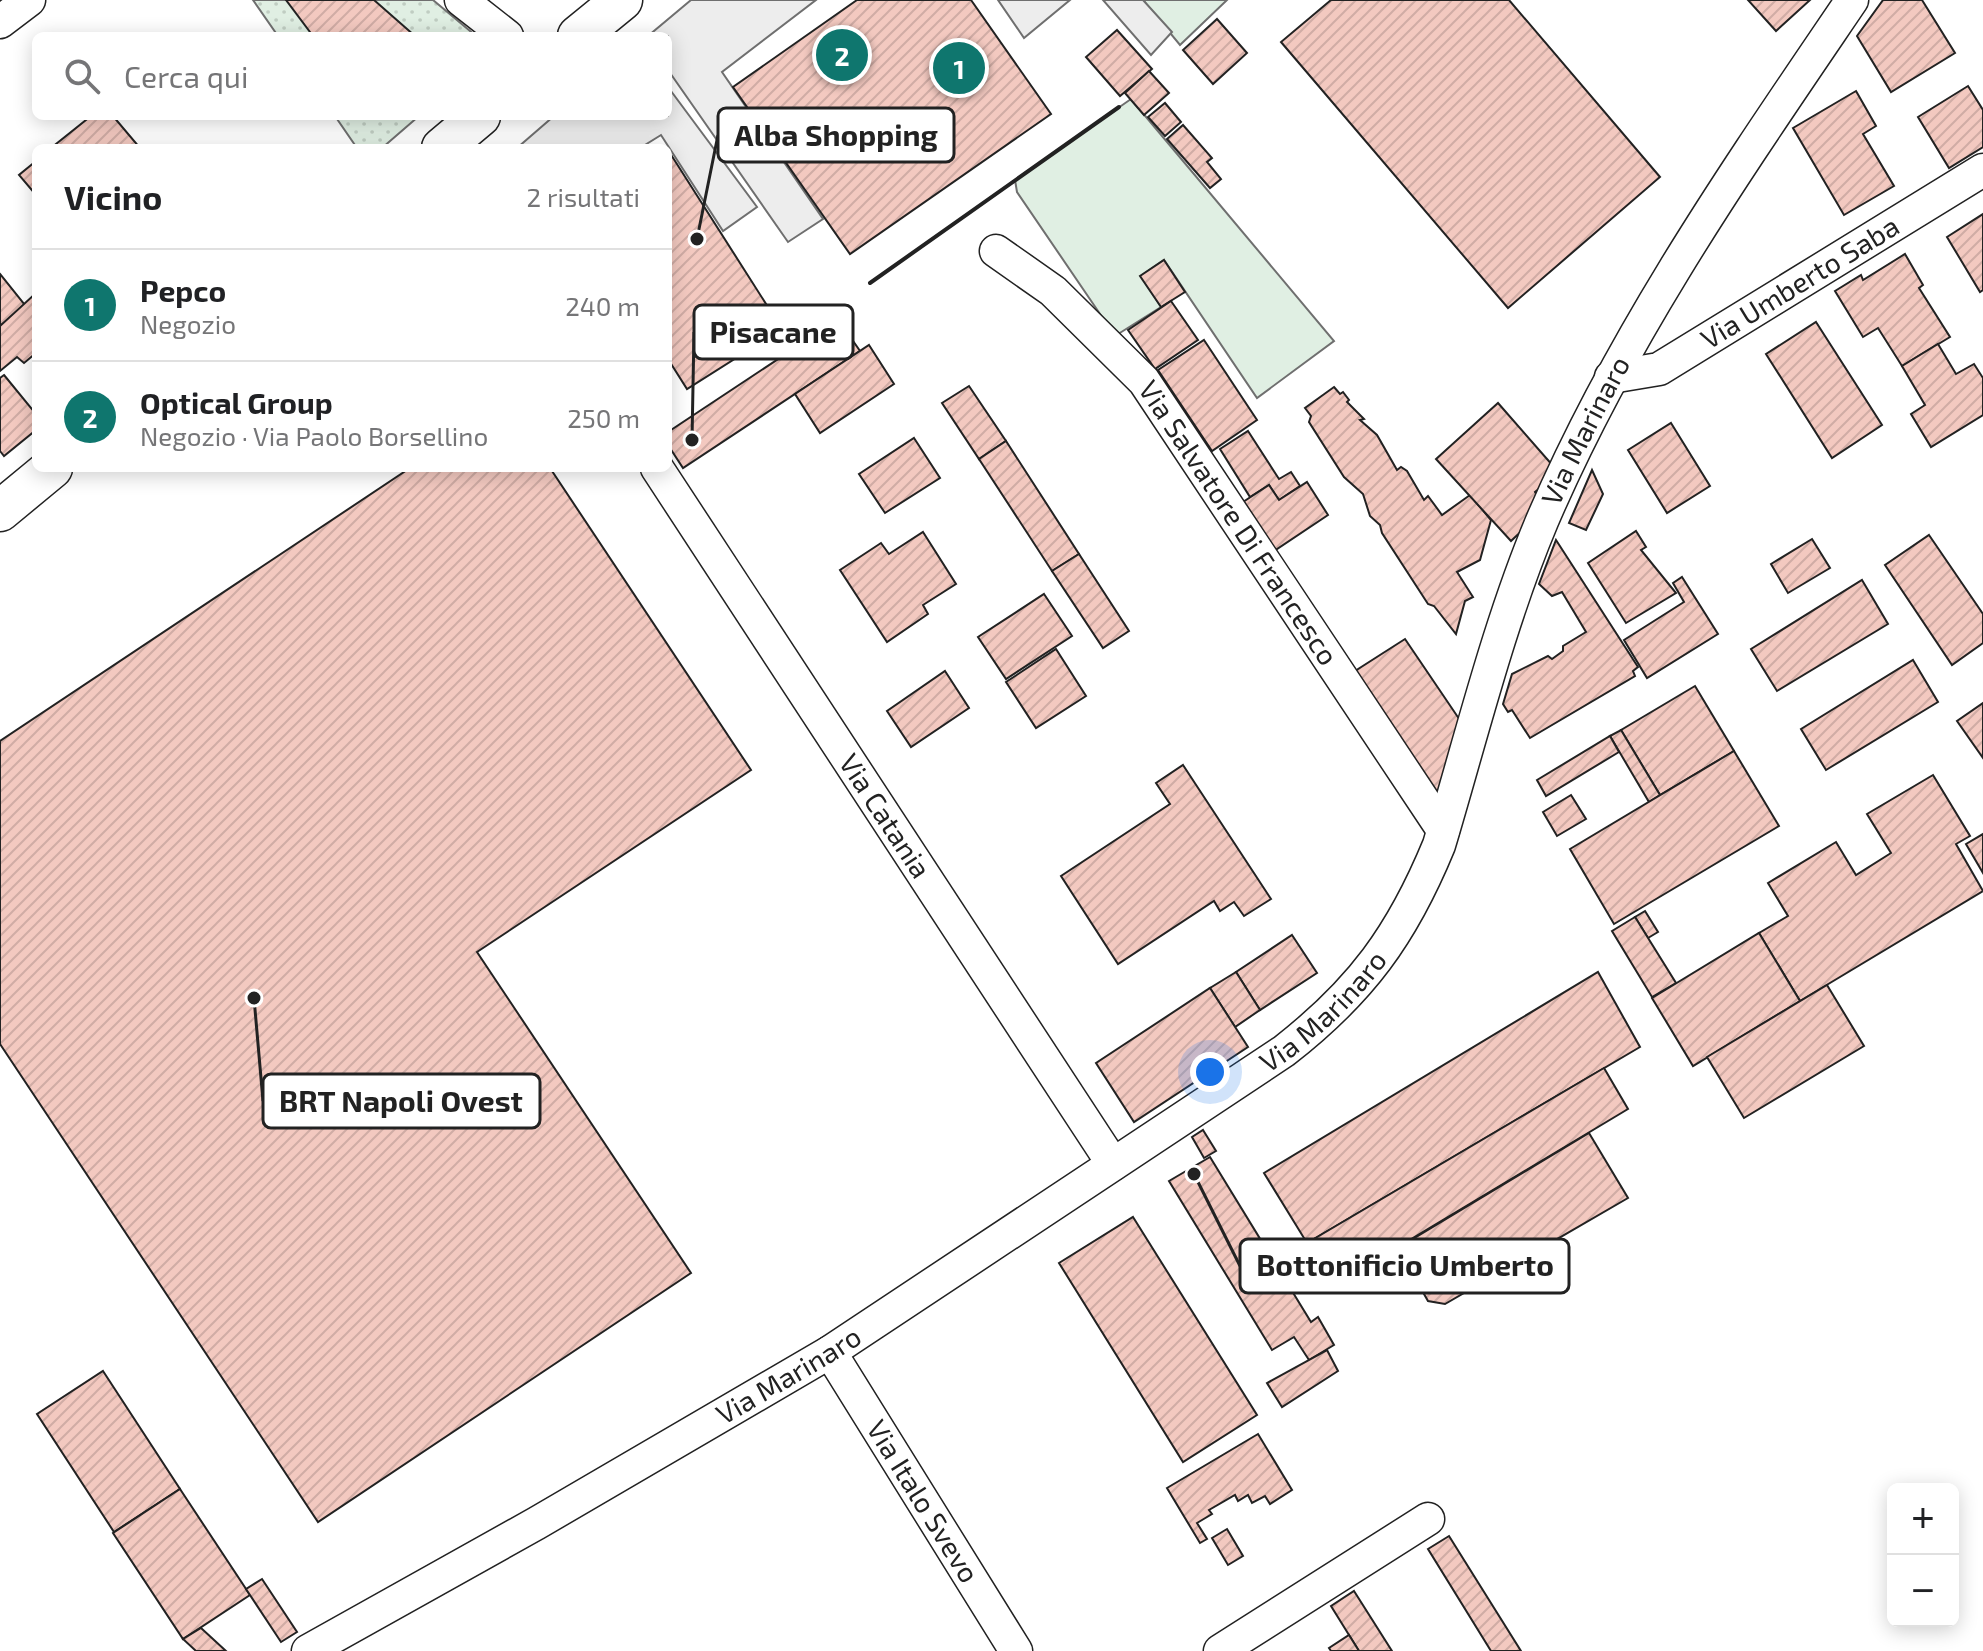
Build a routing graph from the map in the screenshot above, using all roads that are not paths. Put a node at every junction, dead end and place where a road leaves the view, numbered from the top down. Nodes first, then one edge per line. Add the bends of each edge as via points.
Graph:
1 (29, 0) edge
2 (461, 0) edge
3 (622, 0) edge
4 (1852, 0) edge
5 (0, 22) edge
6 (502, 32) edge
7 (583, 32) edge
8 (475, 120) edge
9 (448, 144) edge
10 (1983, 170) edge
11 (996, 251) dead end
12 (1611, 377) junction
13 (47, 472) edge
14 (660, 472) edge
15 (0, 511) edge
16 (1443, 830) junction
17 (1113, 1164) junction
18 (830, 1352) junction
19 (1428, 1519) dead end
20 (308, 1651) edge
21 (1016, 1651) edge
22 (1220, 1651) edge

1 - 5 street
2 - 6 street
3 - 7 main road
4 - 12 street, Via Marinaro via 1702,221
8 - 9 main road
10 - 12 street, Via Umberto Saba via 1659,369
11 - 16 street, Via Salvatore Di Francesco via 1053,291 1144,381
12 - 16 street, Via Marinaro via 1534,540
13 - 15 main road
14 - 17 street, Via Catania
16 - 17 street, Via Marinaro via 1398,933 1344,1002 1284,1051
17 - 18 street, Via Marinaro
18 - 20 street, Via Marinaro
18 - 21 street, Via Italo Svevo
19 - 22 street

